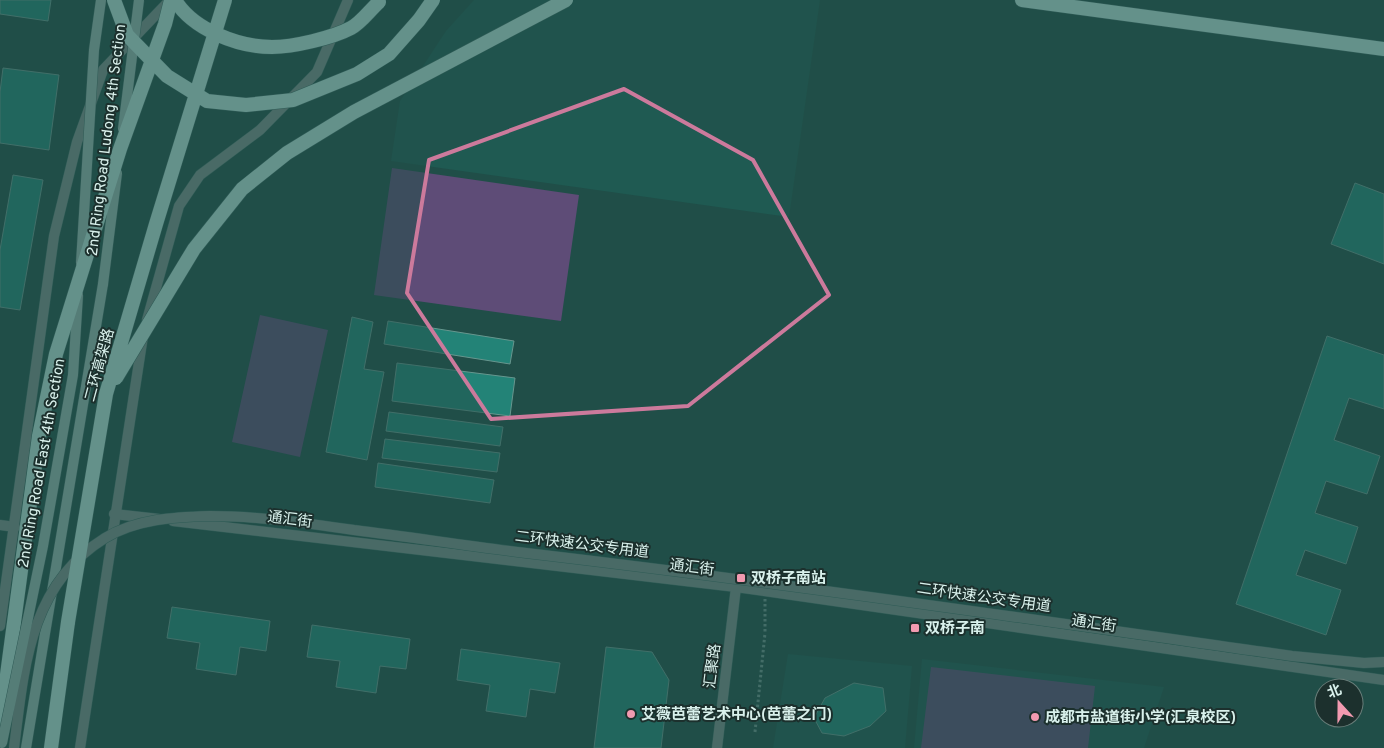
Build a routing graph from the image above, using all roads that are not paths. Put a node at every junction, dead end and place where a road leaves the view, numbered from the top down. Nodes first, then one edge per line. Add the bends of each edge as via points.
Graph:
1 (101, 0) edge
2 (114, 0) edge
3 (139, 0) edge
4 (170, 0) edge
5 (175, 0) edge
6 (225, 0) edge
7 (348, 0) edge
8 (380, 0) edge
9 (433, 0) edge
10 (566, 0) edge
11 (1022, 0) edge
12 (1384, 49) edge
13 (106, 394) junction
14 (114, 514) junction
15 (0, 525) edge
16 (15, 527) junction
17 (736, 587) junction
18 (0, 626) edge
19 (1384, 662) edge
20 (1384, 680) edge
21 (0, 727) edge
22 (2, 746) edge
23 (26, 746) edge
24 (14, 748) edge
25 (51, 748) edge
26 (80, 748) edge
27 (717, 748) edge

1 - 22 main road, 2nd Ring Road East 4th Section, bridge via 94,50 73,375 43,546
2 - 9 highway, bridge via 127,35 167,76 206,101 246,105 293,100 357,74 389,54
3 - 23 main road, 2nd Ring Road Ludong 4th Section, bridge via 103,284
4 - 16 street via 104,70 77,142 54,236
4 - 21 highway, bridge via 165,24 120,149 56,354 39,436
5 - 8 highway, bridge via 202,26 234,41 272,47 311,41 351,28
6 - 13 highway, 二环高架路, bridge
7 - 14 street via 317,72 260,130 200,175 179,206 145,326
10 - 13 highway, bridge via 354,112 288,153 242,189 194,250
11 - 12 highway
13 - 25 highway, 二环高架路, bridge via 68,622
14 - 17 street, 通汇街
14 - 26 street
15 - 16 street
16 - 18 street
17 - 20 street, 通汇街
17 - 27 street, 汇聚路
19 - 24 street, 二环快速公交专用道, bridge via 1292,656 765,582 292,521 211,516 146,521 106,537 73,562 51,590 34,629

